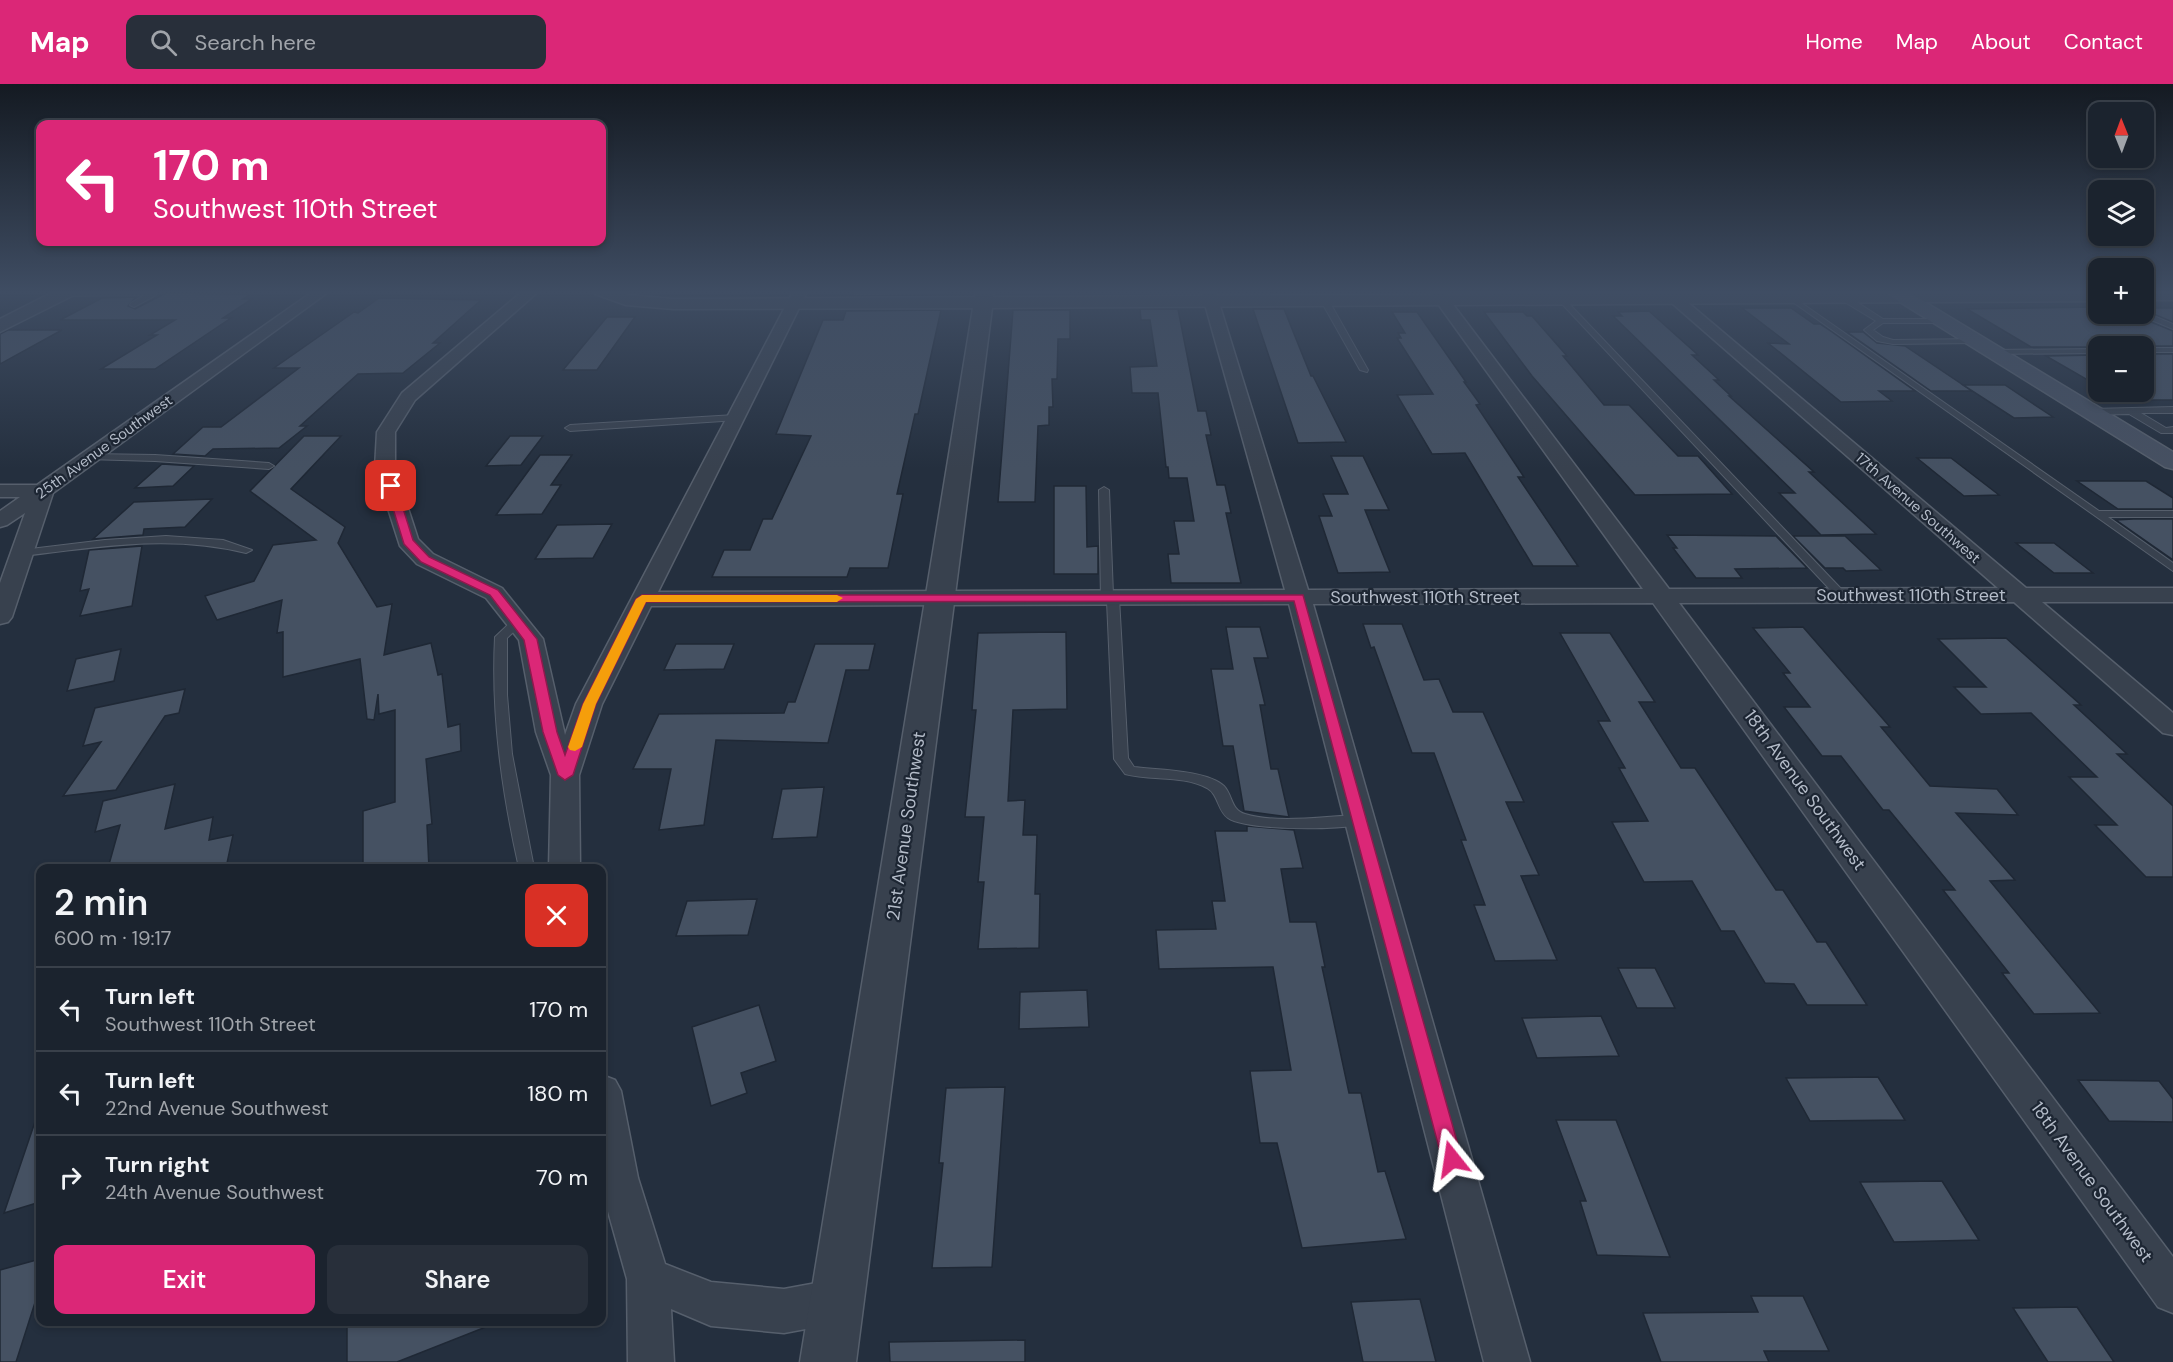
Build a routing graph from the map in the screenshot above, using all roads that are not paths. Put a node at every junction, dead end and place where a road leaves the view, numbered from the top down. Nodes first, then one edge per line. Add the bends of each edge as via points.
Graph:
1 (240, 350) edge
2 (463, 350) edge
3 (770, 350) edge
4 (976, 350) edge
5 (1226, 350) edge
6 (1352, 350) edge
7 (1480, 350) edge
8 (1609, 350) edge
9 (1733, 350) edge
10 (1864, 350) edge
11 (1989, 350) edge
12 (2060, 350) edge
13 (2154, 350) edge
14 (2173, 350) edge
15 (2088, 351) edge
16 (1364, 370) dead end
17 (2173, 410) edge
18 (2130, 411) junction
19 (2091, 412) junction
20 (735, 418) junction
21 (570, 428) dead end
22 (2173, 430) edge
23 (90, 457) junction
24 (2173, 462) edge
25 (269, 466) dead end
26 (1104, 490) dead end
27 (0, 491) edge
28 (43, 491) junction
29 (2096, 514) junction
30 (2173, 514) edge
31 (0, 521) edge
32 (246, 550) dead end
33 (22, 553) junction
34 (2173, 568) edge
35 (2019, 595) junction
36 (2173, 595) edge
37 (1842, 596) junction
38 (1663, 597) junction
39 (939, 598) junction
40 (1110, 598) junction
41 (1299, 598) junction
42 (642, 599) junction
43 (0, 616) edge
44 (517, 623) junction
45 (2173, 727) edge
46 (565, 775) junction
47 (1360, 820) junction
48 (526, 864) edge
49 (564, 864) edge
50 (606, 1113) edge
51 (648, 1279) junction
52 (2173, 1292) edge
53 (838, 1301) junction
54 (651, 1362) edge
55 (828, 1362) edge
56 (1507, 1362) edge

1 - 23 street, 25th Avenue Southwest
2 - 44 street via 408,397 386,432 385,468 408,541 425,560 494,593
3 - 20 street
4 - 39 street, 21st Avenue Southwest
5 - 41 street
6 - 16 lane
7 - 38 street, 18th Avenue Southwest
8 - 37 lane
9 - 35 street, 17th Avenue Southwest
10 - 29 lane
11 - 19 main road
12 - 15 lane
13 - 14 lane
17 - 18 lane
18 - 19 lane
18 - 22 lane via 2164,430
19 - 24 main road
20 - 21 lane
20 - 42 street
23 - 25 lane
23 - 28 street, 25th Avenue Southwest
26 - 40 lane
27 - 28 street
28 - 31 street, 25th Avenue Southwest
28 - 33 street
29 - 30 lane
29 - 34 lane
32 - 33 lane via 221,543 179,540
33 - 43 street
35 - 36 street, Southwest 110th Street
35 - 37 street, Southwest 110th Street
35 - 45 street, 17th Avenue Southwest
37 - 38 street, Southwest 110th Street
38 - 41 street, Southwest 110th Street
38 - 52 street, 18th Avenue Southwest
39 - 40 street, Southwest 110th Street
39 - 42 street, Southwest 110th Street
39 - 53 street, 21st Avenue Southwest
40 - 41 street, Southwest 110th Street
40 - 47 lane via 1121,759 1130,771 1207,782 1220,790 1227,810 1238,818
41 - 47 street
42 - 46 street via 589,704
44 - 46 street via 531,639 550,732
44 - 48 lane via 501,637 498,673 515,821
46 - 49 street
47 - 56 street
50 - 51 street via 618,1178
51 - 53 street via 711,1304 784,1311
51 - 54 street
53 - 55 street, 21st Avenue Southwest

